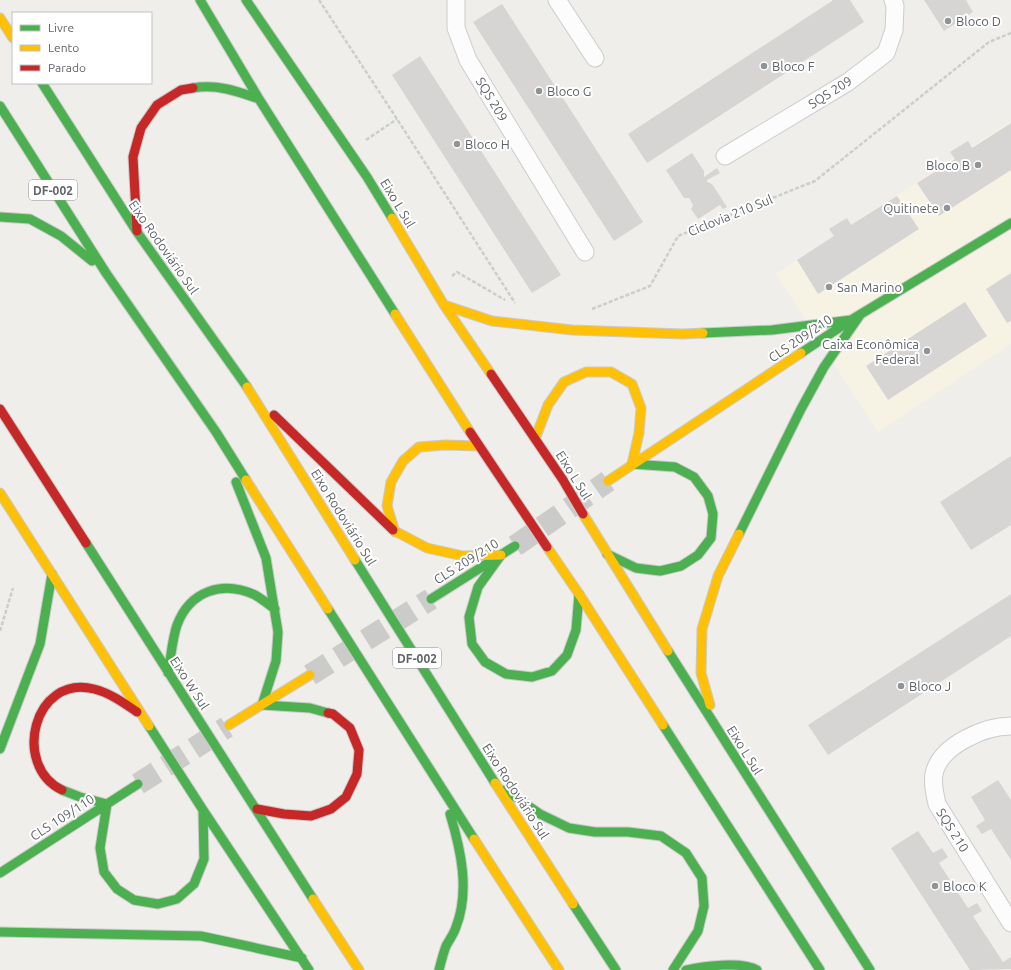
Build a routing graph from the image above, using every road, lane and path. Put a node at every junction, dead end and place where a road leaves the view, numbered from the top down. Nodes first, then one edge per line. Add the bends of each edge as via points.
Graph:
1 (200, 0) edge
2 (246, 0) edge
3 (319, 0) edge
4 (456, 0) edge
5 (557, 0) edge
6 (893, 0) edge
7 (0, 18) edge
8 (1011, 34) edge
9 (12, 36) edge
10 (595, 58) dead end
11 (43, 84) edge
12 (259, 99) junction
13 (0, 106) edge
14 (397, 119) junction
15 (366, 141) dead end
16 (725, 156) dead end
17 (0, 217) edge
18 (1011, 223) edge
19 (137, 232) junction
20 (585, 252) dead end
21 (106, 273) junction
22 (448, 279) dead end
23 (505, 300) dead end
24 (512, 304) dead end
25 (444, 305) junction
26 (587, 310) dead end
27 (860, 315) junction
28 (852, 320) junction
29 (249, 390) junction
30 (0, 409) edge
31 (216, 432) junction
32 (536, 439) junction
33 (479, 446) junction
34 (632, 465) junction
35 (608, 481) tunnel mouth
36 (0, 493) edge
37 (395, 532) junction
38 (515, 546) tunnel mouth
39 (607, 554) junction
40 (501, 555) junction
41 (52, 574) junction
42 (13, 588) dead end
43 (579, 594) junction
44 (431, 599) tunnel mouth
45 (276, 609) junction
46 (0, 631) edge
47 (168, 673) junction
48 (310, 676) tunnel mouth
49 (262, 705) junction
50 (144, 717) junction
51 (229, 725) tunnel mouth
52 (1011, 726) edge
53 (717, 729) junction
54 (0, 749) edge
55 (495, 783) junction
56 (138, 784) tunnel mouth
57 (442, 790) junction
58 (107, 804) junction
59 (257, 809) junction
60 (203, 810) junction
61 (0, 873) edge
62 (1011, 923) edge
63 (0, 932) edge
64 (302, 958) junction
65 (309, 970) edge
66 (360, 970) edge
67 (439, 970) edge
68 (559, 970) edge
69 (616, 970) edge
70 (673, 970) edge
71 (686, 970) edge
72 (757, 970) edge
73 (820, 970) edge
74 (870, 970) edge

1 - 12 main road
2 - 25 main road, Eixo L Sul via 367,177
3 - 14 path
4 - 20 street, SQS 209 via 456,28 468,60
5 - 10 street
6 - 16 street, SQS 209 via 894,30 886,53 848,82
7 - 9 main road
8 - 26 path, Ciclovia 210 Sul via 989,42 815,181 678,236 650,286
11 - 19 main road, Eixo Rodoviário Sul / DF-002
12 - 19 main road via 237,91 207,86 181,90 157,105 141,128 133,157
12 - 33 main road
13 - 21 main road, DF-002
14 - 15 path
14 - 24 path via 519,308
17 - 21 main road via 30,219 60,236
18 - 27 main road, CLS 209/210
19 - 29 main road, Eixo Rodoviário Sul / DF-002
21 - 31 main road, DF-002
22 - 23 path via 457,272
25 - 28 main road via 492,321 572,330 683,334 772,330
25 - 32 main road, Eixo L Sul
27 - 28 main road, CLS 209/210
27 - 53 main road via 824,367 801,409 718,576 702,629 701,673
28 - 34 main road, CLS 209/210
29 - 37 main road
29 - 55 main road, Eixo Rodoviário Sul / DF-002
30 - 47 main road, Eixo W Sul
31 - 45 main road via 266,558
31 - 57 main road, DF-002
32 - 34 main road via 548,405 564,382 586,372 611,372 632,384 641,408
32 - 39 main road, Eixo L Sul
33 - 37 main road via 419,447 403,461 391,482 387,506
33 - 43 main road
34 - 35 main road, CLS 209/210
34 - 39 main road via 675,467 694,477 708,496 713,514 711,538 698,555 681,566 660,571 636,568
36 - 41 main road
37 - 40 main road via 427,548 456,555
38 - 40 main road, CLS 209/210
39 - 53 main road, Eixo L Sul
40 - 43 main road via 478,587 469,618 472,644 485,662 506,674 532,677 552,671 567,655 576,630
40 - 44 main road, CLS 209/210
41 - 50 main road
41 - 54 main road via 40,644
42 - 46 path
43 - 73 main road
45 - 47 main road via 253,594 232,588 210,589 193,598 180,619
45 - 49 main road via 276,661
47 - 59 main road, Eixo W Sul
48 - 49 main road
49 - 51 main road
49 - 59 main road via 310,708 333,714 350,728 359,750 357,774 346,797 330,809 311,816
50 - 58 main road via 118,698 99,690 80,687 60,691 45,704 35,725 34,749 42,771 56,787
50 - 60 main road
52 - 62 street, SQS 210 via 990,729 956,744 942,757 934,773 934,789 937,804
53 - 74 main road, Eixo L Sul
55 - 69 main road, Eixo Rodoviário Sul / DF-002
55 - 70 main road via 540,814 569,828 661,836 686,853 702,878 704,906 698,931
56 - 58 main road, CLS 109/110
57 - 67 main road via 456,830 463,870 462,899 456,926 444,950
57 - 68 main road, DF-002
58 - 60 main road via 100,848 104,872 117,889 134,900 158,904 177,899 194,884 204,859
58 - 61 main road, CLS 109/110
59 - 66 main road, Eixo W Sul
60 - 64 main road
63 - 64 main road via 201,936
64 - 65 main road
71 - 72 main road via 726,964

